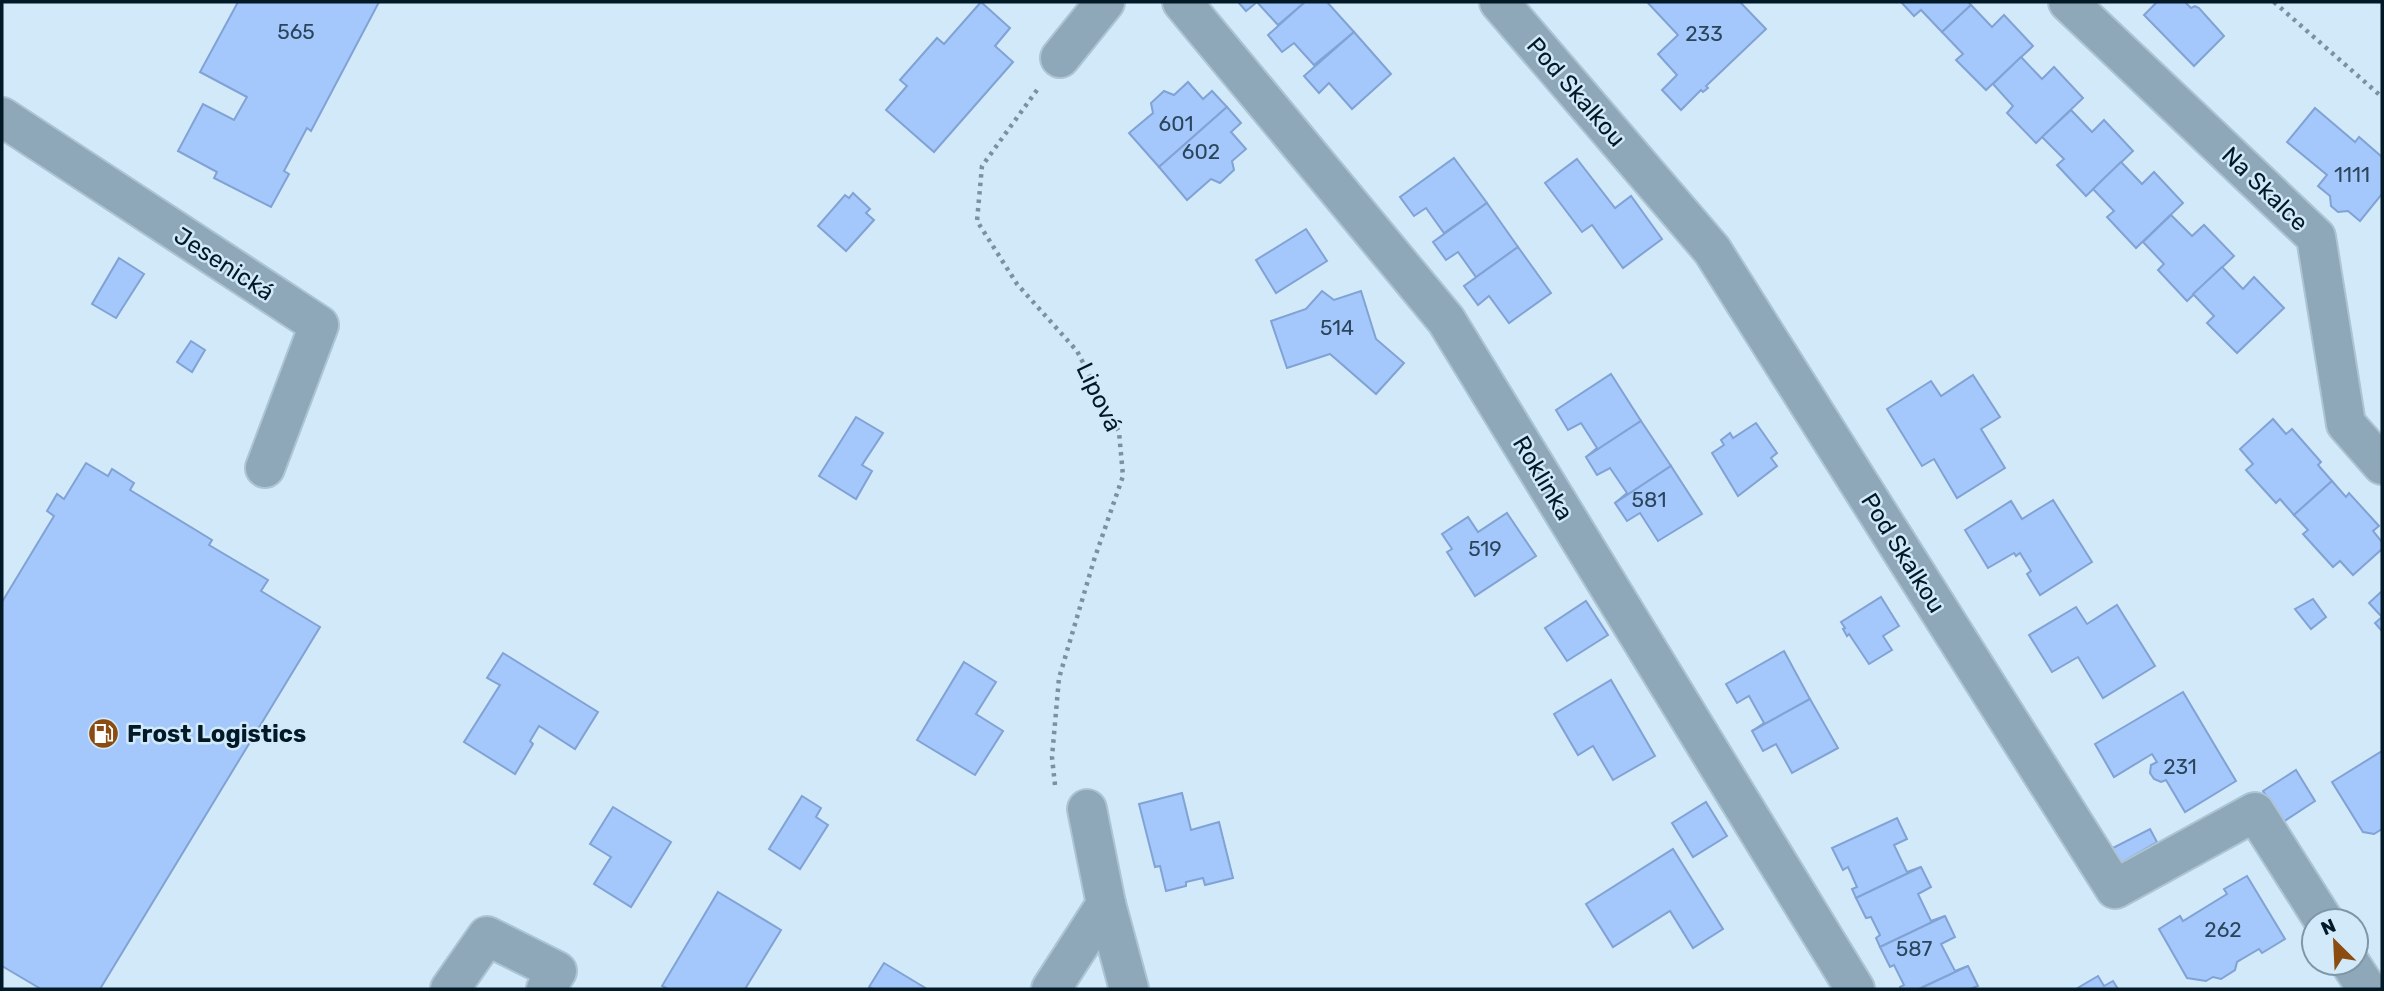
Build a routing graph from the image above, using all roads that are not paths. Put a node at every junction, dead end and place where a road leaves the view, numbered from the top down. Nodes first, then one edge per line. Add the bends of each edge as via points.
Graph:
1 (1105, 2) edge
2 (1182, 2) edge
3 (1499, 2) edge
4 (2068, 2) edge
5 (1060, 58) road end
6 (2, 117) edge
7 (2382, 466) edge
8 (265, 468) dead end
9 (1071, 800) road end
10 (1107, 904) junction
11 (2315, 907) edge
12 (450, 989) edge
13 (546, 989) edge
14 (1051, 989) edge
15 (1129, 989) edge
16 (1855, 989) edge

1 - 5 street
2 - 16 street, Roklinka via 1446,320
3 - 11 street, Pod Skalkou via 1712,250 2115,888 2255,812
4 - 7 street, Na Skalce via 2316,237 2346,424
6 - 8 street, Jesenická via 319,325
9 - 10 street
10 - 14 street
10 - 15 street
12 - 13 street via 487,936 557,971

